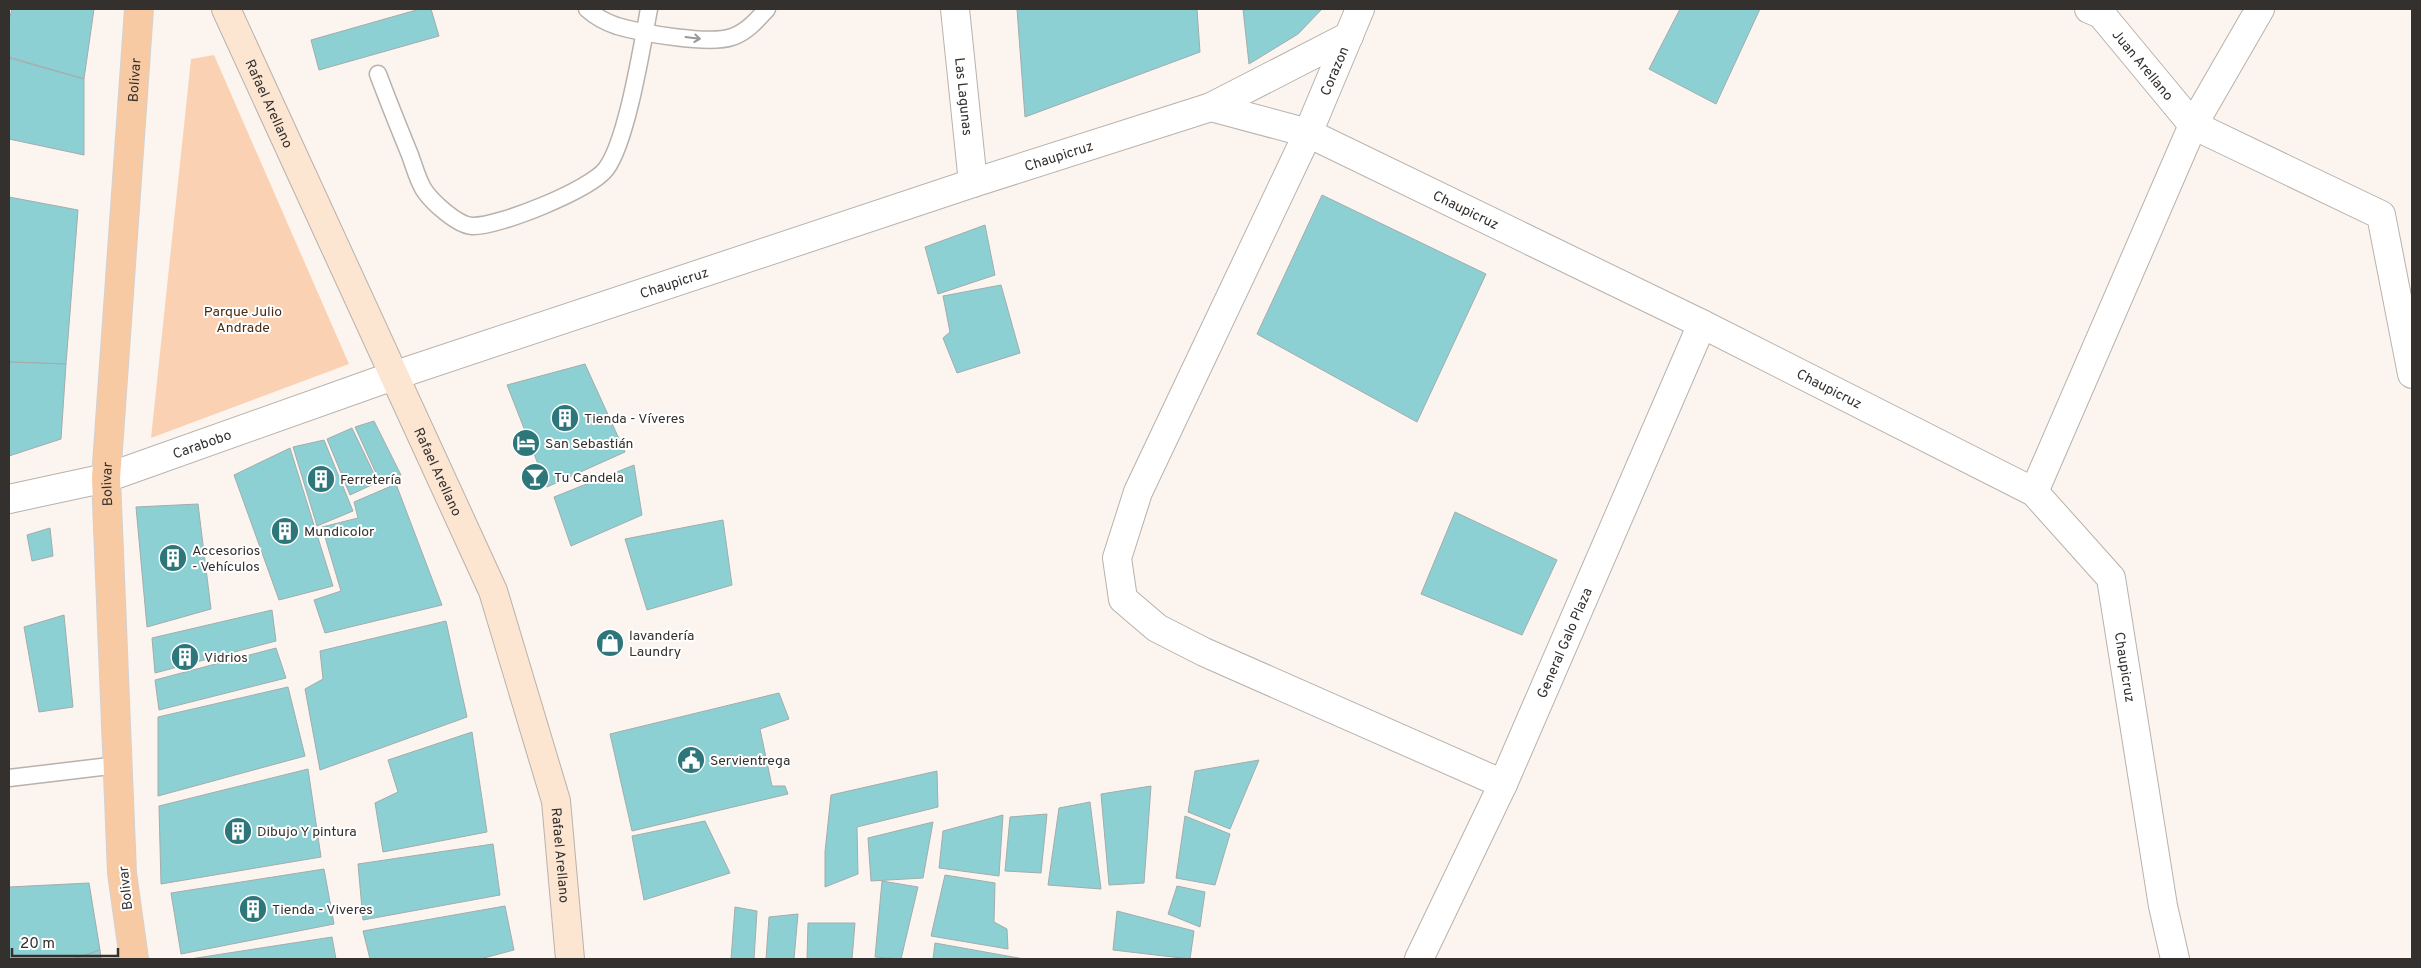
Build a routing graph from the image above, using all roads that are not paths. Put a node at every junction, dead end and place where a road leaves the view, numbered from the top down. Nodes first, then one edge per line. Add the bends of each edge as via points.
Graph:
1 (139, 9) edge
2 (229, 9) edge
3 (574, 9) edge
4 (649, 9) edge
5 (767, 9) edge
6 (955, 9) edge
7 (1360, 9) edge
8 (2089, 9) edge
9 (2260, 9) edge
10 (592, 13) edge
11 (645, 31) junction
12 (1349, 36) junction
13 (378, 74) dead end
14 (1212, 107) junction
15 (2194, 125) junction
16 (1308, 132) junction
17 (973, 183) junction
18 (1702, 324) junction
19 (2412, 374) edge
20 (393, 376) junction
21 (106, 478) junction
22 (2034, 492) junction
23 (9, 500) edge
24 (118, 765) junction
25 (9, 778) edge
26 (1504, 784) junction
27 (134, 959) edge
28 (570, 959) edge
29 (1419, 959) edge
30 (2175, 959) edge

1 - 21 main road, Bolivar
2 - 20 main road, Rafael Arellano
3 - 10 lane
4 - 11 lane
11 -> 5 lane via 699,39 731,38 753,26
6 - 17 street, Las Lagunas
7 - 12 street, Corazon
8 - 15 street, Juan Arellano via 2101,14
9 - 15 street
10 - 11 lane via 617,26
11 - 13 lane via 621,133 606,169 594,182 577,192 502,220 471,226 450,217 424,190
12 - 14 street
12 - 16 street, Corazon
14 - 16 street, Chaupicruz
14 - 17 street, Chaupicruz
15 - 19 street via 2381,215
15 - 22 street
16 - 18 street, Chaupicruz
16 - 26 street, Corazon via 1138,492 1117,558 1123,599 1156,628 1204,652
17 - 20 street, Chaupicruz
18 - 22 street, Chaupicruz
18 - 26 street, General Galo Plaza
20 - 21 street, Carabobo
20 - 28 main road, Rafael Arellano via 493,591 556,801
21 - 23 street, Carabobo
21 - 24 main road, Bolivar
22 - 30 street, Chaupicruz via 2111,578 2163,906
24 - 25 lane
24 - 27 main road, Bolivar via 122,873
26 - 29 street, General Galo Plaza

